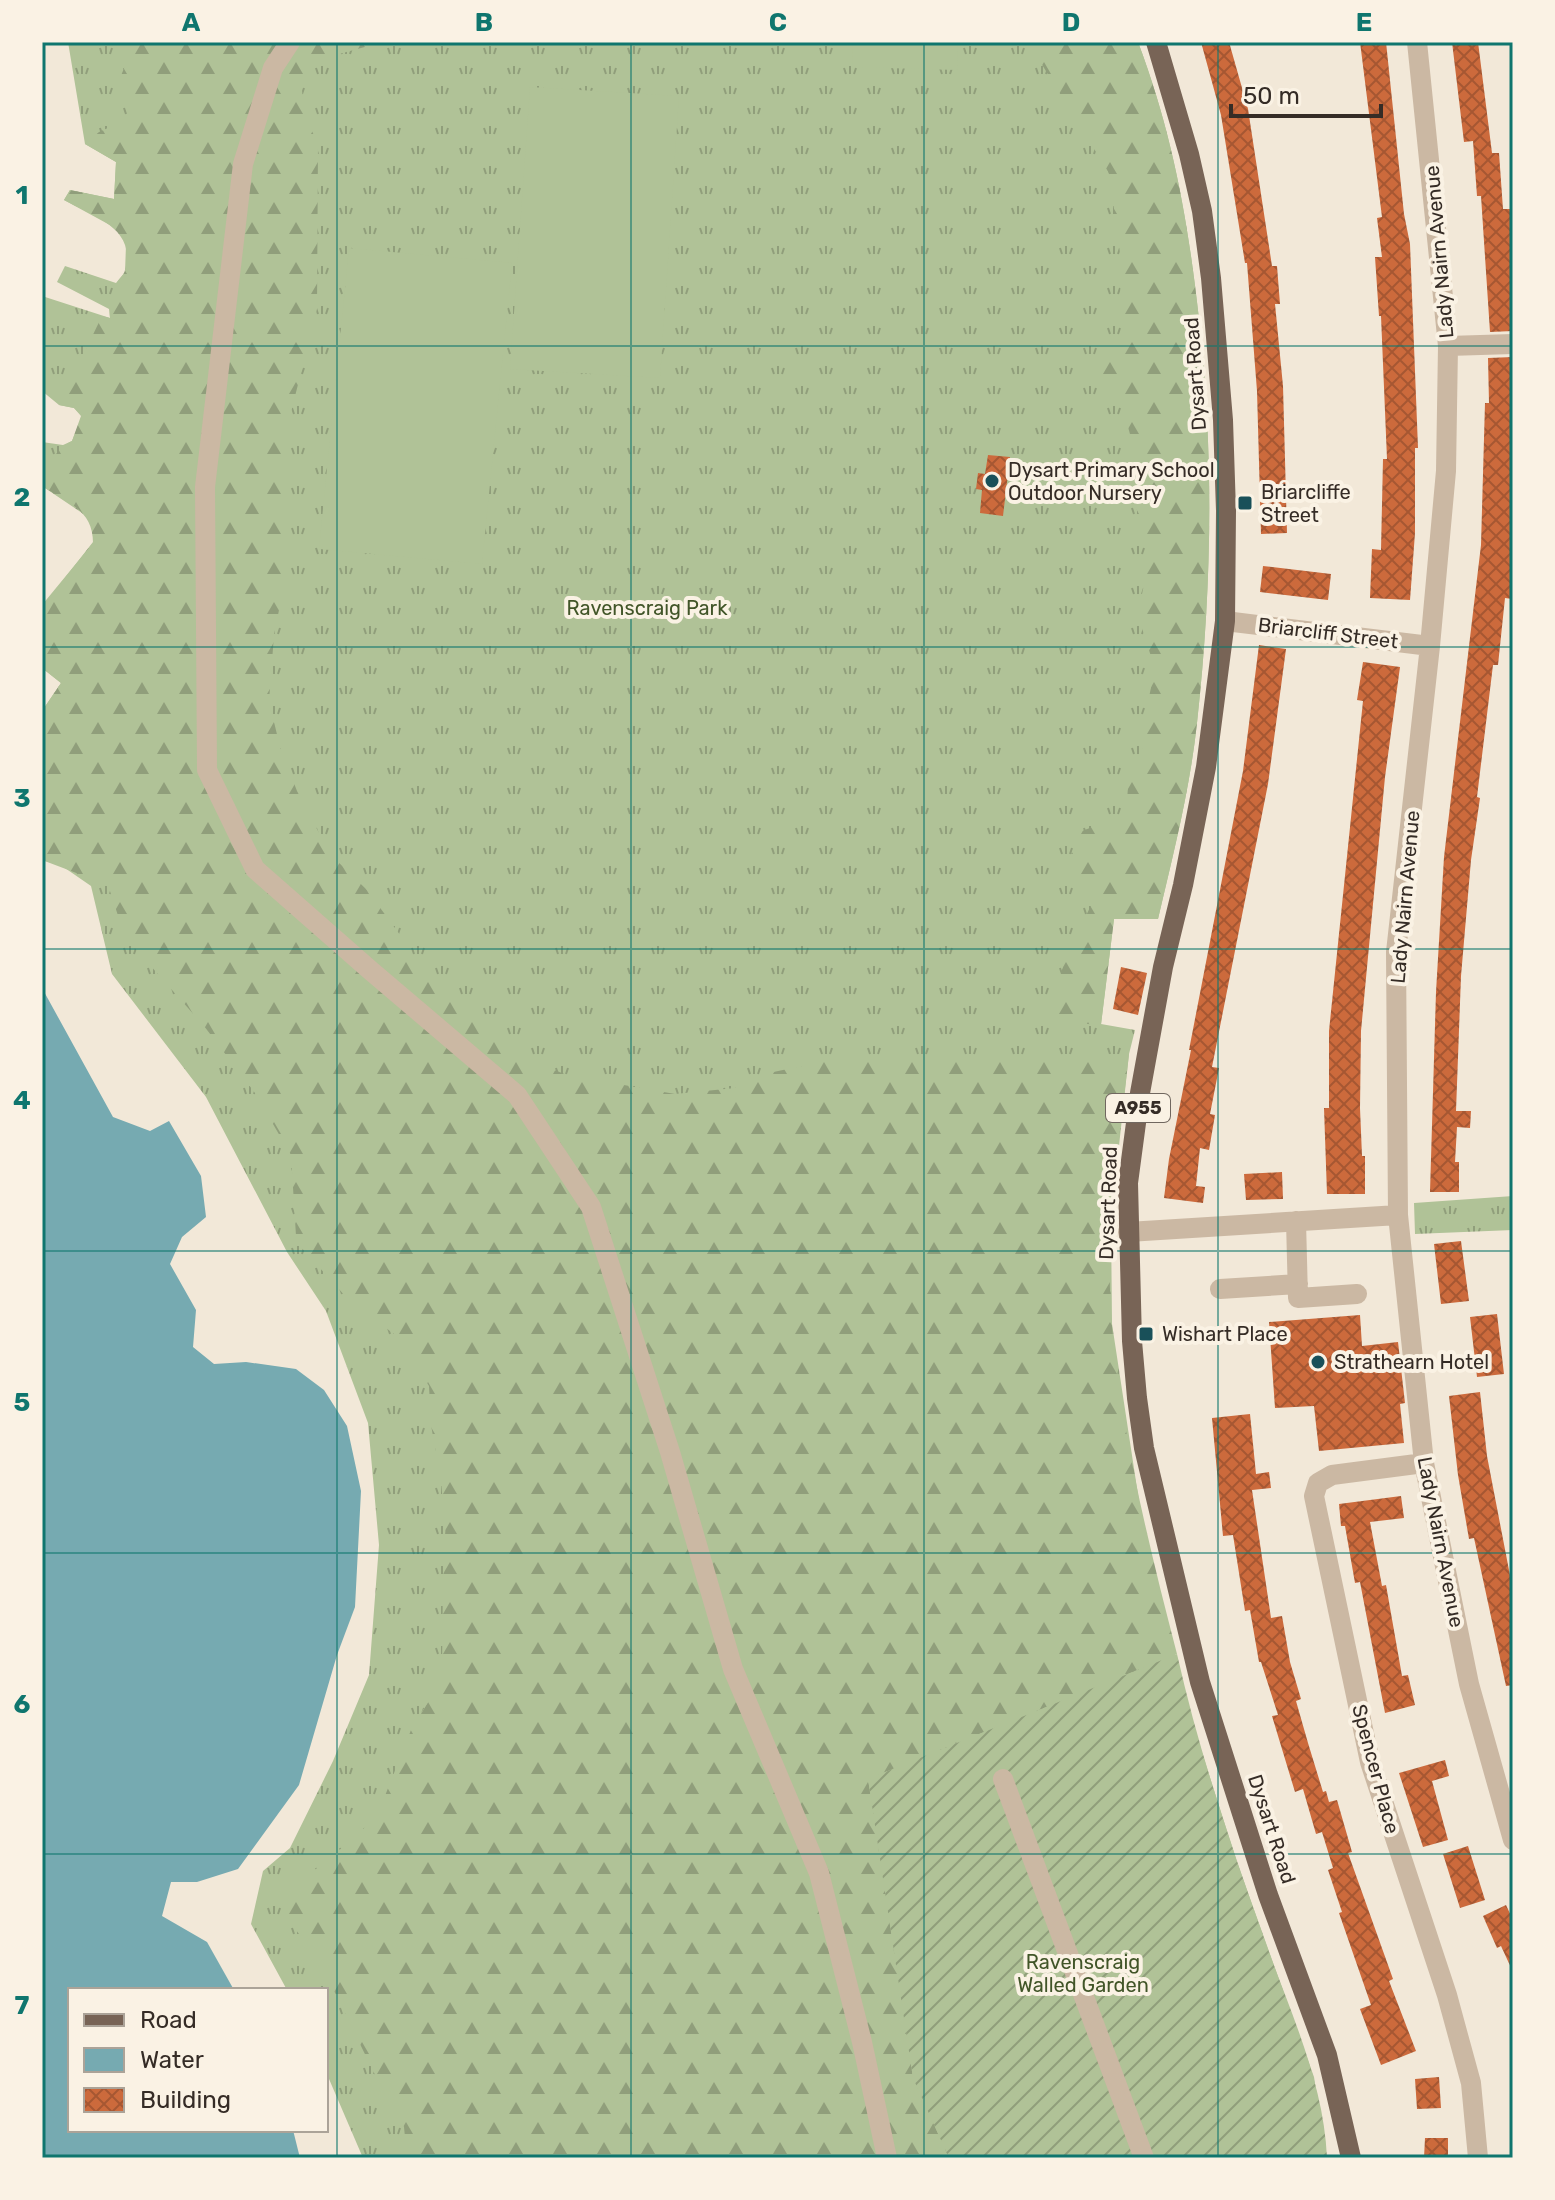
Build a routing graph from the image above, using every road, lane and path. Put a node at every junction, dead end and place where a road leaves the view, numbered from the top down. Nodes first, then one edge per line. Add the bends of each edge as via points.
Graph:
1 (290, 42) edge
2 (1156, 42) edge
3 (1417, 42) edge
4 (1513, 344) edge
5 (1448, 346) junction
6 (1225, 621) junction
7 (1430, 646) junction
8 (1398, 1215) junction
9 (1296, 1221) junction
10 (1128, 1232) junction
11 (1298, 1284) junction
12 (1220, 1289) dead end
13 (1357, 1294) dead end
14 (1424, 1463) junction
15 (1003, 1779) dead end
16 (1513, 1840) edge
17 (887, 2158) edge
18 (1144, 2158) edge
19 (1351, 2158) edge
20 (1478, 2158) edge

1 - 17 street via 273,68 243,164 205,487 207,770 255,869 517,1095 591,1207 733,1669 819,1873
2 - 6 main road, Dysart Road / A955 via 1189,154 1211,278 1223,420
3 - 5 street, Lady Nairn Avenue
4 - 5 street
5 - 7 street, Lady Nairn Avenue via 1446,471
6 - 7 street, Briarcliff Street
6 - 10 main road, Dysart Road / A955 via 1206,767 1140,1093 1128,1183
7 - 8 street, Lady Nairn Avenue via 1396,952
8 - 9 street
8 - 14 street, Lady Nairn Avenue
9 - 10 street
9 - 11 street
10 - 19 main road, Dysart Road / A955 via 1132,1341 1144,1448 1200,1682 1268,1895 1327,2055
11 - 12 street
11 - 13 street via 1298,1298
14 - 16 street, Lady Nairn Avenue via 1469,1684
14 - 20 street, Spencer Place via 1332,1475 1318,1483 1314,1496 1370,1762 1471,2083
15 - 18 street

